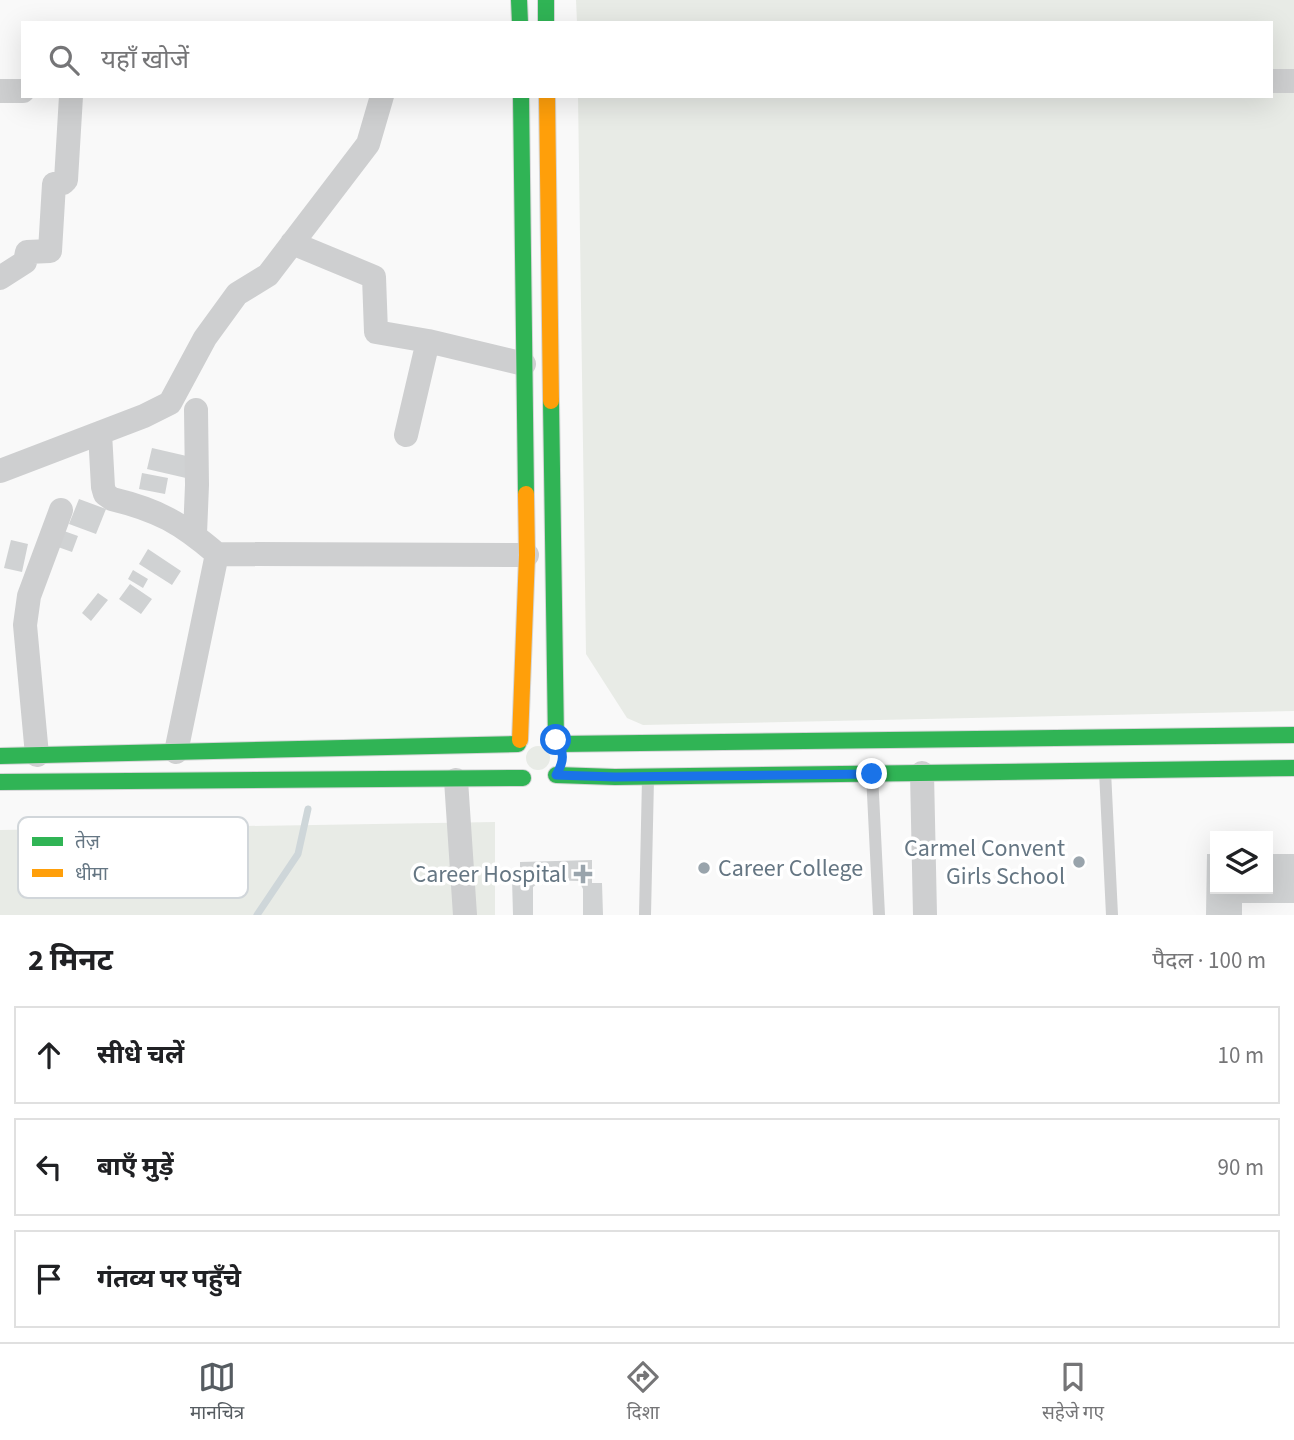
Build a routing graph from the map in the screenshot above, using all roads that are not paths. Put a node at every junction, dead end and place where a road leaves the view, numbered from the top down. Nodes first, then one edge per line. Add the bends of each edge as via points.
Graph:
1 (519, 0) edge
2 (546, 0) edge
3 (520, 21) edge
4 (546, 21) edge
5 (1273, 81) edge
6 (1294, 81) edge
7 (0, 91) edge
8 (21, 91) edge
9 (71, 98) edge
10 (381, 98) edge
11 (521, 98) edge
12 (547, 98) edge
13 (292, 243) junction
14 (0, 278) edge
15 (428, 341) junction
16 (524, 364) junction
17 (196, 410) dead end
18 (100, 433) junction
19 (407, 435) dead end
20 (0, 471) edge
21 (61, 510) dead end
22 (195, 534) junction
23 (217, 554) junction
24 (527, 555) junction
25 (1294, 735) edge
26 (519, 742) junction
27 (557, 742) junction
28 (176, 752) junction
29 (0, 755) edge
30 (37, 755) junction
31 (1294, 768) edge
32 (1105, 771) junction
33 (922, 773) junction
34 (872, 774) junction
35 (556, 775) junction
36 (648, 775) junction
37 (523, 778) junction
38 (456, 780) junction
39 (0, 782) edge
40 (465, 915) edge
41 (645, 915) edge
42 (879, 915) edge
43 (925, 915) edge
44 (1112, 915) edge

1 - 3 main road
2 - 4 main road
5 - 6 street
7 - 8 street
9 - 14 street via 66,180 54,184 50,251 27,252 25,262
10 - 13 street via 368,144
11 - 16 main road
12 - 27 main road
13 - 15 street via 374,277 376,331
13 - 18 street via 268,275 237,294 205,338 170,403
15 - 16 street
15 - 19 street
16 - 24 main road
17 - 22 street
18 - 20 street
18 - 22 street via 106,494 165,515
21 - 30 street via 29,596 25,625
22 - 23 street
23 - 24 street
23 - 28 street
24 - 26 main road
25 - 27 main road
26 - 27 main road via 538,733
26 - 28 main road
26 - 37 main road via 513,758
27 - 35 main road via 563,757
28 - 30 main road
29 - 30 main road
31 - 32 main road
32 - 33 main road
32 - 44 lane
33 - 34 main road
33 - 43 street
34 - 36 main road
34 - 42 lane
35 - 36 main road
35 - 37 main road via 539,783
36 - 41 lane
37 - 38 main road
38 - 39 main road
38 - 40 street

